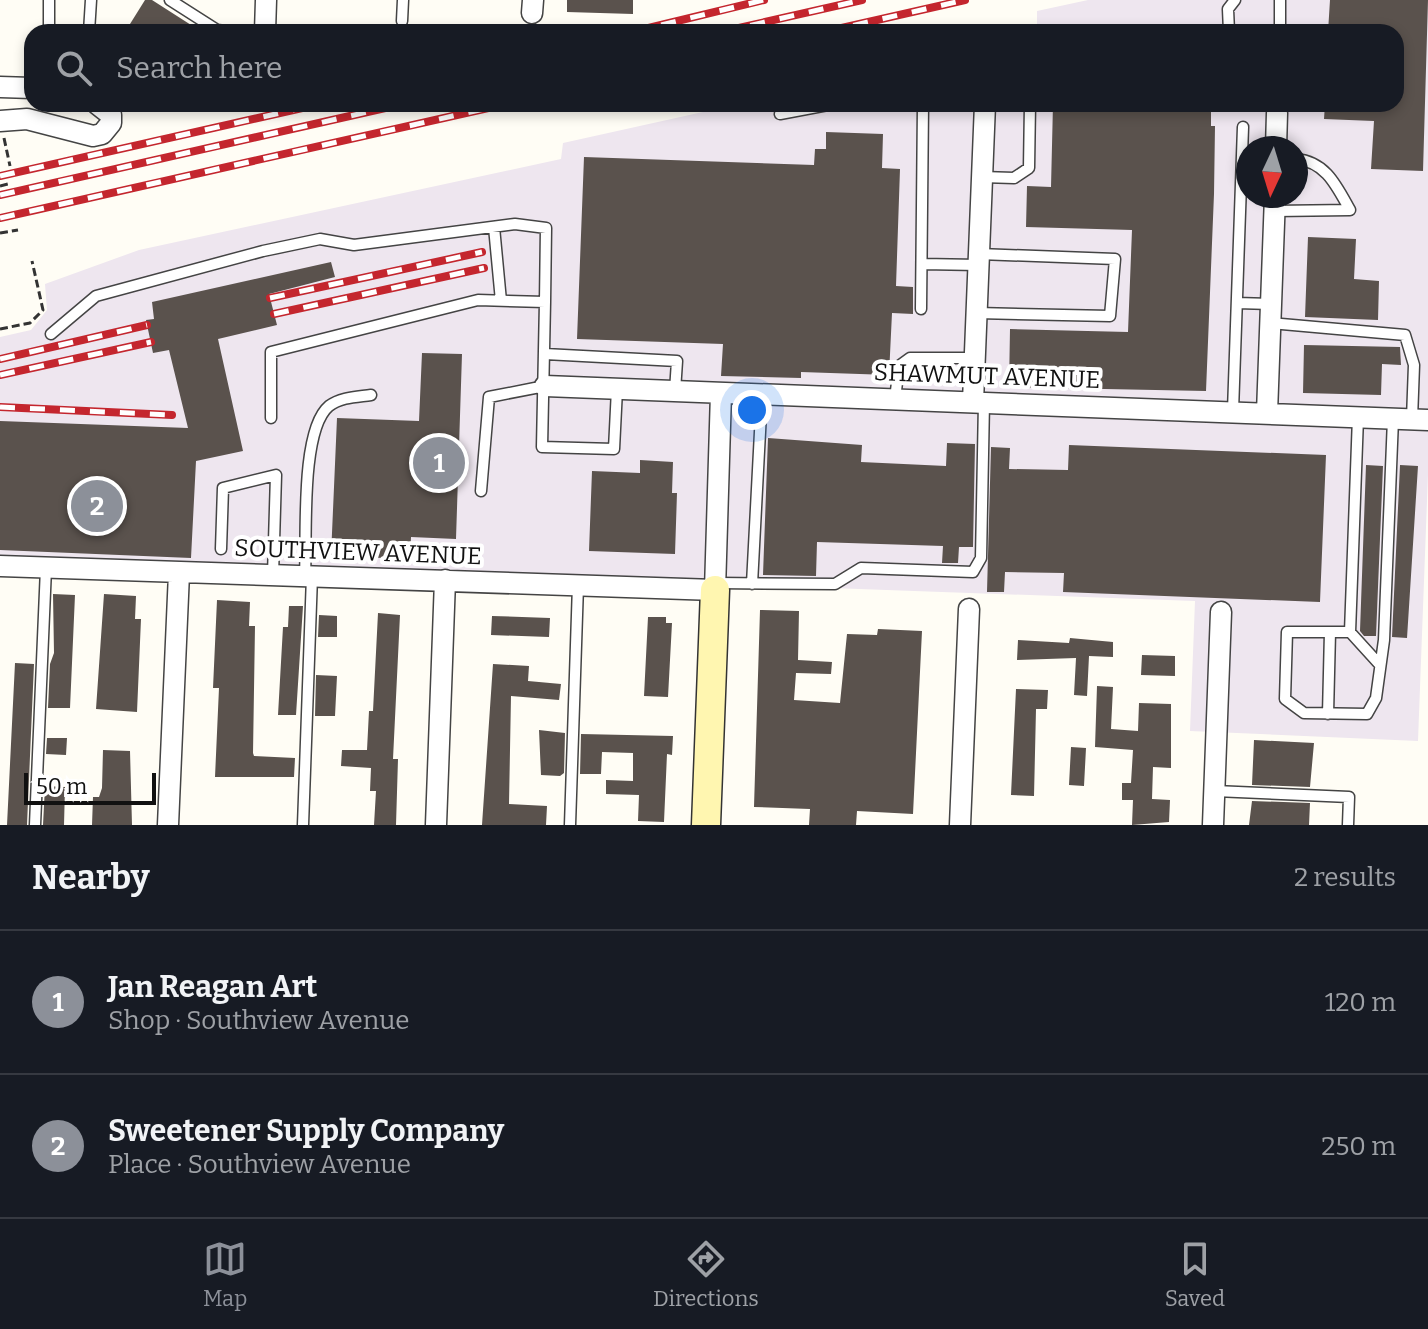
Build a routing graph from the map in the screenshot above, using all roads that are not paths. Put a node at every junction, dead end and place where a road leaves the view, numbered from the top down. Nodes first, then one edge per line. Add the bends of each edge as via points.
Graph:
1 (49, 0) edge
2 (91, 0) edge
3 (170, 0) edge
4 (266, 0) edge
5 (403, 0) edge
6 (1235, 0) edge
7 (1280, 0) edge
8 (402, 21) dead end
9 (49, 24) edge
10 (90, 24) edge
11 (208, 24) edge
12 (265, 24) edge
13 (1229, 24) edge
14 (1280, 24) edge
15 (0, 87) edge
16 (24, 88) edge
17 (107, 112) edge
18 (791, 112) edge
19 (923, 112) edge
20 (985, 112) edge
21 (1030, 112) edge
22 (1278, 112) edge
23 (780, 114) dead end
24 (0, 121) edge
25 (1243, 127) dead end
26 (1277, 136) edge
27 (1308, 160) edge
28 (982, 177) junction
29 (1308, 206) edge
30 (1274, 208) edge
31 (494, 227) junction
32 (979, 260) junction
33 (922, 264) junction
34 (501, 301) junction
35 (545, 302) junction
36 (1237, 303) junction
37 (921, 309) dead end
38 (977, 313) junction
39 (1271, 313) junction
40 (51, 334) dead end
41 (545, 354) junction
42 (975, 358) junction
43 (545, 386) junction
44 (617, 389) junction
45 (675, 391) junction
46 (721, 393) junction
47 (762, 394) junction
48 (371, 395) dead end
49 (895, 399) junction
50 (979, 402) junction
51 (1233, 411) junction
52 (1267, 413) junction
53 (1358, 417) junction
54 (271, 418) dead end
55 (1411, 420) edge
56 (481, 491) dead end
57 (221, 549) dead end
58 (0, 566) edge
59 (46, 568) junction
60 (179, 573) junction
61 (273, 575) junction
62 (309, 576) junction
63 (445, 580) junction
64 (752, 584) junction
65 (578, 585) junction
66 (715, 587) junction
67 (969, 609) dead end
68 (1221, 612) dead end
69 (1330, 632) junction
70 (1350, 632) junction
71 (1380, 665) junction
72 (1328, 714) junction
73 (1215, 791) junction
74 (35, 825) edge
75 (168, 825) edge
76 (303, 825) edge
77 (436, 825) edge
78 (570, 825) edge
79 (706, 825) edge
80 (960, 825) edge
81 (1213, 825) edge
82 (1348, 825) edge

1 - 9 lane
2 - 10 lane
3 - 11 lane
4 - 12 street
5 - 8 lane
6 - 13 lane via 1228,9
7 - 14 lane
15 - 16 street
17 - 24 street via 108,130 93,136 27,119
18 - 23 lane
19 - 33 lane
20 - 28 street
21 - 28 lane via 1029,168 1014,178
22 - 26 street
25 - 36 lane
27 - 29 lane via 1334,180 1350,210
28 - 32 street
30 - 39 street
31 - 34 lane
31 - 35 lane via 546,228
31 - 40 lane via 354,245 320,239 263,251 96,296
32 - 33 lane
32 - 38 street
32 - 38 lane via 1115,259 1110,316
33 - 37 lane
34 - 35 lane
34 - 54 lane via 478,300 271,352
35 - 41 lane
36 - 39 lane
36 - 51 lane
38 - 42 street
39 - 52 street
39 - 55 lane via 1405,335 1414,365
41 - 43 lane
41 - 45 lane via 677,361
42 - 49 lane via 910,358 899,366
42 - 50 street
43 - 44 street, SHAWMUT AVENUE
43 - 44 lane via 542,447 614,449
43 - 56 lane via 489,397
44 - 45 street, SHAWMUT AVENUE
45 - 46 street, SHAWMUT AVENUE
46 - 47 street, SHAWMUT AVENUE
46 - 66 street
47 - 49 street, SHAWMUT AVENUE
47 - 64 lane
48 - 62 lane via 341,399 314,430
49 - 50 street, SHAWMUT AVENUE
50 - 51 street, SHAWMUT AVENUE
50 - 64 lane via 981,558 973,572 861,568 835,584
51 - 52 street, SHAWMUT AVENUE
52 - 53 street, SHAWMUT AVENUE
53 - 55 street, SHAWMUT AVENUE
53 - 70 lane
55 - 71 lane
57 - 61 lane via 223,488 276,475
58 - 59 street, SOUTHVIEW AVENUE
59 - 60 street, SOUTHVIEW AVENUE
59 - 74 lane
60 - 61 street, SOUTHVIEW AVENUE
60 - 75 street
61 - 62 street, SOUTHVIEW AVENUE
62 - 63 street, SOUTHVIEW AVENUE
62 - 76 lane
63 - 65 street, SOUTHVIEW AVENUE
63 - 77 street
64 - 66 lane
65 - 66 street, SOUTHVIEW AVENUE
65 - 78 lane
66 - 79 street
67 - 80 street
68 - 73 street
69 - 70 lane
69 - 72 lane
69 - 72 lane via 1287,632 1285,699 1304,713
70 - 71 lane
71 - 72 lane via 1376,698 1367,714
73 - 81 street
73 - 82 lane via 1349,797

